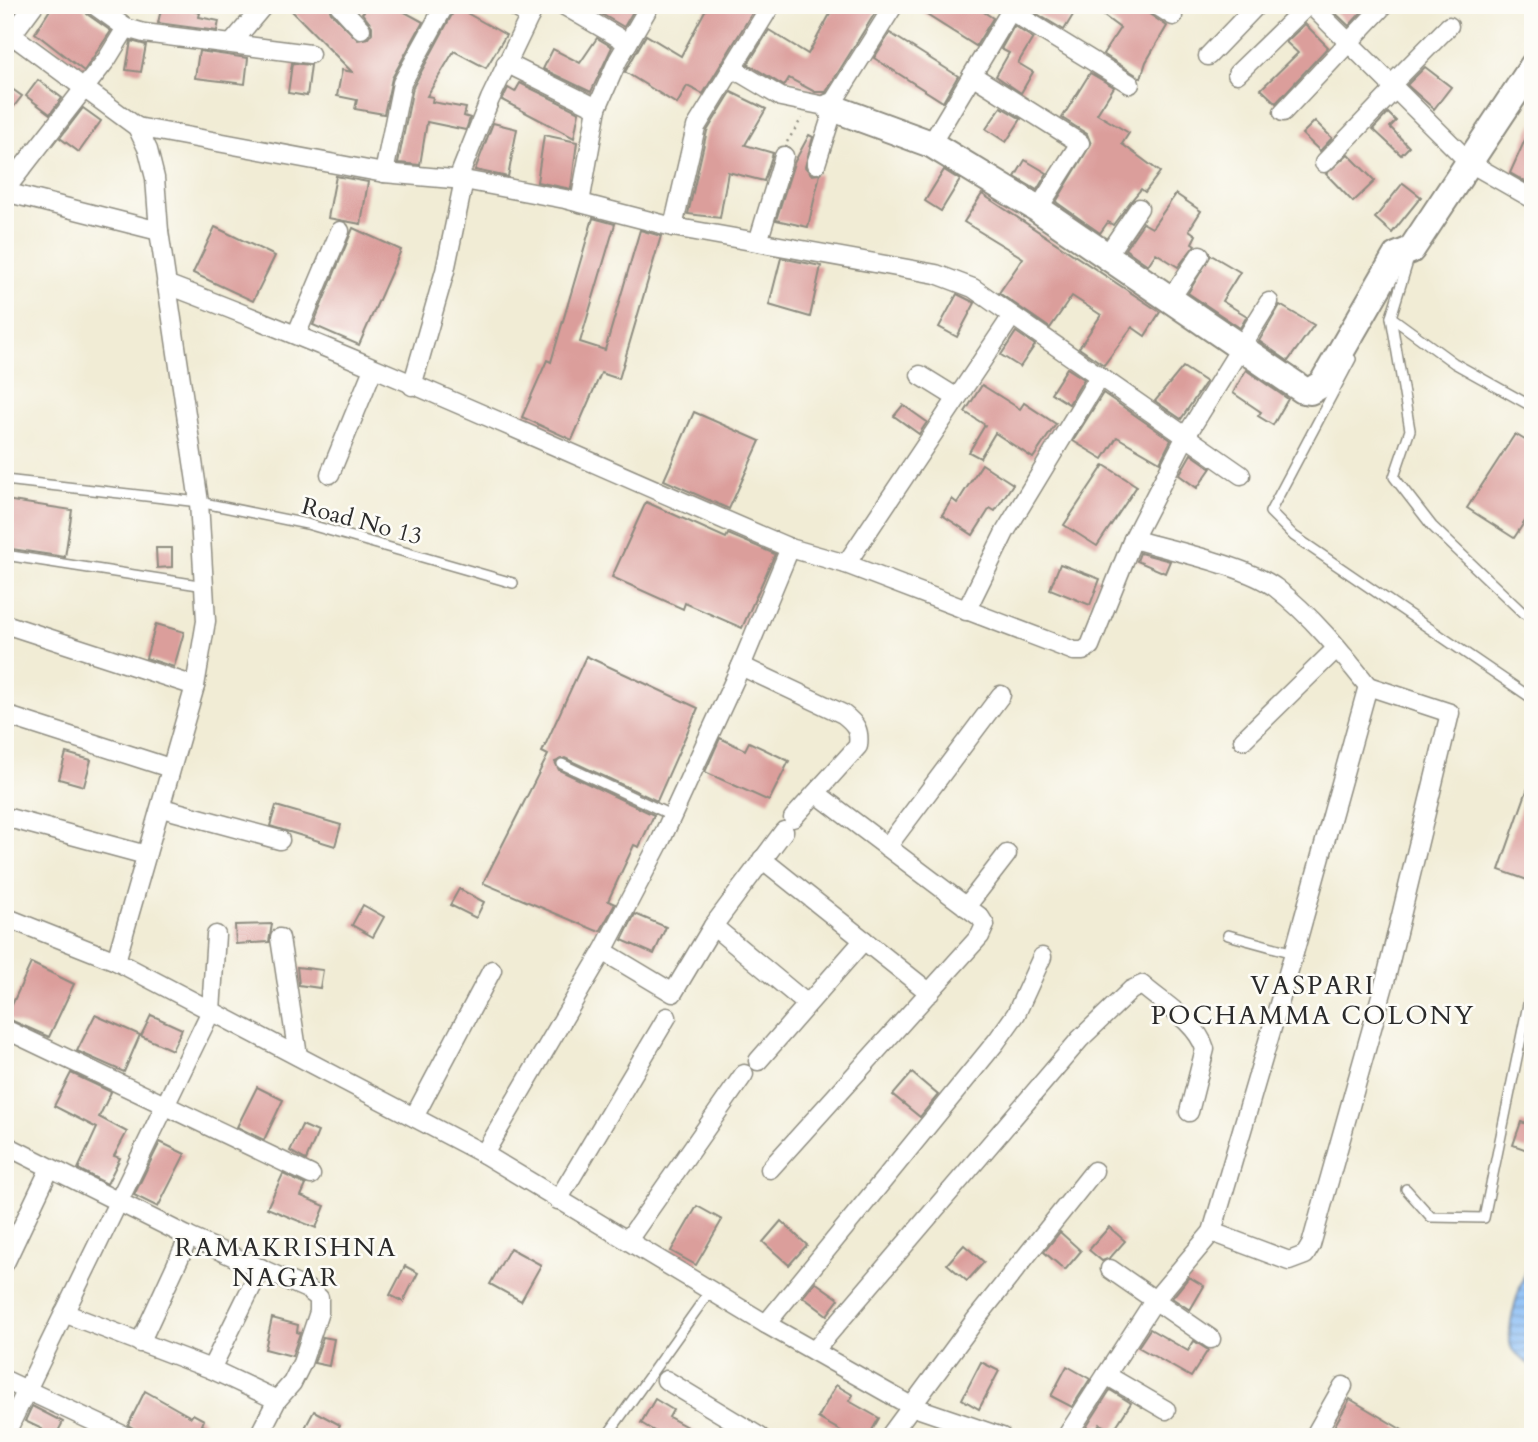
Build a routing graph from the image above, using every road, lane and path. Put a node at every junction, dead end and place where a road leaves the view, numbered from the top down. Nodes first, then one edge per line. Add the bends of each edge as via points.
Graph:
1 (34, 5) edge
2 (94, 5) edge
3 (264, 5) edge
4 (340, 5) edge
5 (445, 5) edge
6 (512, 5) edge
7 (563, 5) edge
8 (650, 5) edge
9 (771, 5) edge
10 (894, 5) edge
11 (1156, 5) edge
12 (1257, 5) edge
13 (1309, 5) edge
14 (1384, 5) edge
15 (1012, 8) edge
16 (533, 10) edge
17 (1173, 16) dead end
18 (1449, 26) dead end
19 (126, 28) junction
20 (361, 29) dead end
21 (7, 36) edge
22 (232, 43) junction
23 (628, 43) junction
24 (1346, 43) junction
25 (310, 54) dead end
26 (1208, 56) dead end
27 (506, 63) junction
28 (1533, 66) edge
29 (732, 68) junction
30 (1237, 74) dead end
31 (972, 75) junction
32 (1130, 84) dead end
33 (84, 88) junction
34 (1392, 88) junction
35 (826, 105) junction
36 (597, 108) junction
37 (1283, 112) dead end
38 (137, 127) junction
39 (931, 144) junction
40 (784, 156) joint
41 (1324, 163) dead end
42 (1470, 163) junction
43 (816, 164) dead end
44 (384, 173) junction
45 (461, 179) junction
46 (5, 191) edge
47 (1533, 199) edge
48 (580, 202) junction
49 (1139, 208) dead end
50 (1038, 209) junction
51 (673, 227) junction
52 (159, 231) junction
53 (340, 232) dead end
54 (758, 242) junction
55 (1411, 250) junction
56 (1107, 255) junction
57 (1200, 255) dead end
58 (166, 284) junction
59 (1171, 298) junction
60 (1269, 302) dead end
61 (1012, 316) junction
62 (1391, 317) junction
63 (1368, 327) dead end
64 (297, 333) junction
65 (1241, 346) junction
66 (1355, 351) dead end
67 (373, 369) junction
68 (920, 375) dead end
69 (1099, 377) junction
70 (412, 386) junction
71 (957, 398) junction
72 (1533, 407) edge
73 (1186, 436) junction
74 (330, 474) dead end
75 (1241, 475) dead end
76 (5, 480) edge
77 (199, 502) junction
78 (1133, 539) junction
79 (790, 548) junction
80 (5, 555) edge
81 (846, 564) junction
82 (513, 583) dead end
83 (205, 586) junction
84 (966, 611) junction
85 (1533, 618) edge
86 (5, 624) edge
87 (1337, 648) junction
88 (741, 666) junction
89 (195, 686) junction
90 (1368, 686) junction
91 (1001, 695) dead end
92 (1533, 699) edge
93 (5, 715) edge
94 (1243, 740) dead end
95 (562, 764) dead end
96 (170, 768) junction
97 (816, 793) junction
98 (162, 808) junction
99 (673, 816) junction
100 (5, 817) edge
101 (280, 839) dead end
102 (887, 847) junction
103 (1007, 854) dead end
104 (146, 855) junction
105 (762, 859) junction
106 (966, 906) junction
107 (5, 917) edge
108 (713, 926) junction
109 (216, 935) dead end
110 (1228, 935) dead end
111 (280, 938) dead end
112 (864, 940) junction
113 (603, 951) junction
114 (1294, 953) junction
115 (1042, 957) dead end
116 (116, 961) junction
117 (492, 970) dead end
118 (1533, 981) edge
119 (929, 993) junction
120 (807, 1004) junction
121 (211, 1011) junction
122 (667, 1017) dead end
123 (5, 1028) edge
124 (298, 1056) junction
125 (758, 1061) dead end
126 (744, 1074) dead end
127 (165, 1106) junction
128 (1189, 1112) dead end
129 (414, 1117) junction
130 (5, 1145) edge
131 (484, 1154) junction
132 (50, 1168) junction
133 (770, 1169) dead end
134 (1094, 1171) dead end
135 (311, 1175) dead end
136 (1406, 1189) dead end
137 (558, 1200) junction
138 (118, 1203) junction
139 (1212, 1231) junction
140 (189, 1237) junction
141 (628, 1240) junction
142 (5, 1263) edge
143 (261, 1268) junction
144 (1110, 1269) dead end
145 (710, 1291) junction
146 (1154, 1301) junction
147 (64, 1313) junction
148 (766, 1324) junction
149 (1211, 1339) dead end
150 (140, 1343) junction
151 (814, 1351) junction
152 (211, 1369) junction
153 (1106, 1375) junction
154 (5, 1380) edge
155 (666, 1380) dead end
156 (1343, 1386) dead end
157 (27, 1391) junction
158 (276, 1400) junction
159 (911, 1406) junction
160 (1166, 1410) dead end
161 (5, 1435) edge
162 (263, 1435) edge
163 (1319, 1436) edge
164 (127, 1437) edge
165 (606, 1437) edge
166 (760, 1437) edge
167 (889, 1437) edge
168 (1002, 1437) edge
169 (1066, 1437) edge

1 - 21 street
2 - 19 street
3 - 22 street
4 - 20 street
5 - 44 street via 402,83
6 - 16 street
7 - 23 street
8 - 23 street
9 - 29 street
10 - 35 street
11 - 17 street
12 - 26 street
13 - 24 street
13 - 30 street
14 - 24 street
15 - 31 street
15 - 32 street
16 - 27 street
18 - 34 street
19 - 22 street
19 - 33 street
21 - 33 street
22 - 25 street
23 - 36 street
24 - 34 street
24 - 37 street
27 - 36 street
27 - 45 street
28 - 42 street
29 - 35 street via 780,97
29 - 51 street via 696,127
31 - 39 street
31 - 50 street via 1080,143
33 - 38 street
33 - 46 street
34 - 41 street
34 - 42 street
35 - 39 street
35 - 40 path via 785,145
35 - 43 street
36 - 48 street
38 - 44 street
38 - 52 street via 155,178
39 - 50 street
40 - 54 street
42 - 47 street
42 - 55 street
44 - 45 street
45 - 48 street
45 - 70 street via 445,271
46 - 52 street
48 - 51 street
49 - 56 street
50 - 56 street
51 - 54 street
52 - 58 street
53 - 64 street
54 - 61 street via 936,274 973,288
55 - 62 lane
55 - 63 lane
55 - 65 street via 1396,256 1315,390 1303,390
56 - 59 street
57 - 59 street
58 - 64 street
58 - 77 street
59 - 65 street
60 - 65 street
61 - 69 street
61 - 71 street
62 - 72 lane via 1454,363
62 - 85 lane via 1410,430 1394,477 1432,526
64 - 67 street
65 - 73 street
66 - 92 lane via 1270,512 1294,536
67 - 70 street
67 - 74 street
68 - 71 street
69 - 73 street
69 - 84 street via 1005,532
70 - 79 street
71 - 81 street
73 - 75 street
73 - 78 street
76 - 77 lane, Road No 13
77 - 82 lane, Road No 13 via 307,524
77 - 83 street
78 - 84 street via 1090,646 1083,651
78 - 87 street via 1254,576 1275,588
79 - 81 street
79 - 88 street
80 - 83 lane
81 - 84 street
83 - 89 street via 206,621
86 - 89 street
87 - 90 street
87 - 94 street
88 - 97 street via 855,723 860,733 858,746
88 - 99 street
89 - 96 street
90 - 114 street
90 - 139 street via 1450,713 1387,978 1311,1245 1305,1255 1289,1261
91 - 102 street
93 - 96 street
95 - 99 lane
96 - 98 street
97 - 102 street
97 - 105 street
98 - 101 street
98 - 104 street
99 - 113 street
100 - 104 street
102 - 106 street
103 - 106 street
104 - 116 street
105 - 108 street
105 - 112 street
106 - 119 street via 984,922 984,930
107 - 116 street
108 - 113 street via 673,993
108 - 120 street
109 - 121 street
110 - 114 lane
111 - 124 street
112 - 119 street
112 - 120 street
113 - 131 street
114 - 139 street
115 - 148 street via 1016,1014 996,1042
116 - 121 street
117 - 129 street
118 - 136 lane via 1484,1218 1431,1217
119 - 133 street
120 - 125 street
121 - 124 street
121 - 127 street
122 - 137 street
123 - 127 street
124 - 129 street
126 - 141 street
127 - 135 street
127 - 138 street
128 - 151 street via 1205,1049 1202,1040 1142,985 1080,1039
129 - 131 street
130 - 132 street
131 - 137 street
132 - 138 street
132 - 142 street
134 - 159 street
137 - 141 street
138 - 140 street
138 - 147 street
139 - 146 street
140 - 143 street
140 - 150 street
141 - 145 street
143 - 152 street
143 - 158 street via 307,1289 319,1298 320,1306 302,1363
144 - 146 street
145 - 148 street
145 - 165 lane
146 - 149 street
146 - 153 street
147 - 150 street
147 - 157 street
148 - 151 street
150 - 152 street
151 - 159 street
152 - 158 street
153 - 160 street
153 - 169 street
154 - 157 street
155 - 166 street
156 - 163 street
157 - 161 street
157 - 164 street
158 - 162 street
159 - 167 street
159 - 168 street

